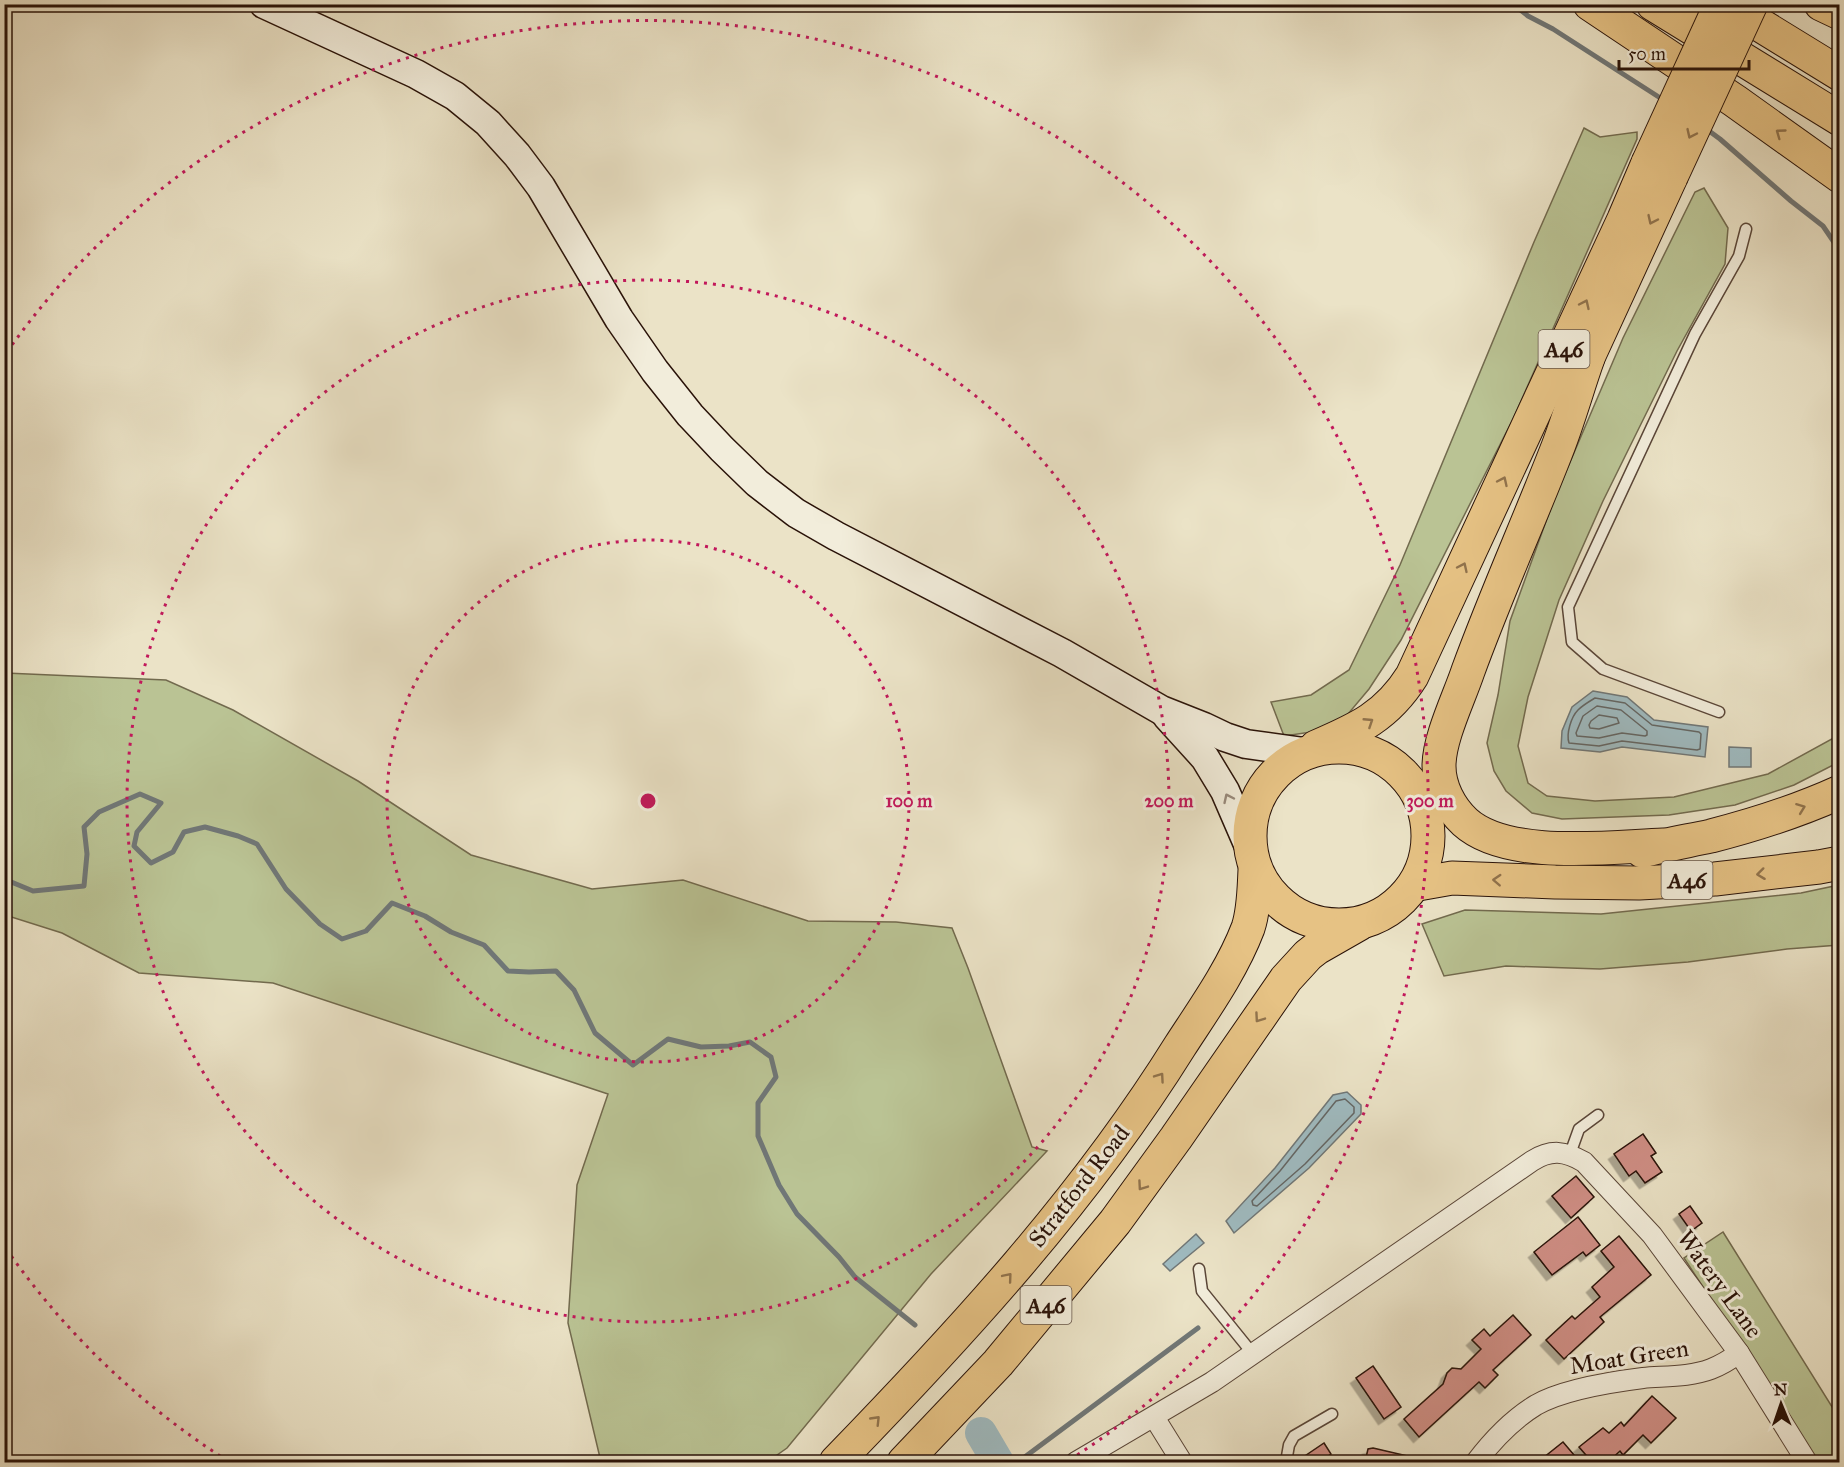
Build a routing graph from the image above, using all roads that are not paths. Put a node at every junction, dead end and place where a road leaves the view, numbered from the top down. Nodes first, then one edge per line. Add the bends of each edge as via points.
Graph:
1 (264, 4) edge
2 (1590, 4) edge
3 (1653, 4) edge
4 (1721, 4) edge
5 (1726, 4) edge
6 (1751, 4) edge
7 (1821, 4) edge
8 (1839, 13) edge
9 (1839, 74) edge
10 (1839, 119) edge
11 (1660, 170) junction
12 (1839, 176) edge
13 (1746, 230) dead end
14 (1588, 358) junction
15 (1161, 710) junction
16 (1719, 712) dead end
17 (1310, 749) junction
18 (1839, 792) edge
19 (1424, 801) junction
20 (1663, 845) junction
21 (1253, 860) junction
22 (1839, 862) edge
23 (1418, 884) junction
24 (1359, 924) junction
25 (1598, 1115) dead end
26 (1570, 1154) junction
27 (1114, 1222) junction
28 (1199, 1269) dead end
29 (1739, 1353) junction
30 (1253, 1354) junction
31 (1332, 1414) dead end
32 (1154, 1417) junction
33 (836, 1462) edge
34 (904, 1462) edge
35 (928, 1462) edge
36 (1076, 1462) edge
37 (1182, 1462) edge
38 (1286, 1462) edge
39 (1476, 1462) edge
40 (1807, 1462) edge

1 - 15 main road via 416,74 455,96 488,123 541,187 619,319 655,371 690,415 764,489 836,536 1062,653
12 -> 2 highway
3 - 10 highway
4 - 11 highway, A46, bridge
5 - 9 highway
6 -> 11 highway, A46, bridge
7 - 8 highway
11 -> 14 highway, A46
17 -> 11 highway, A46 via 1353,732 1382,713 1412,676 1624,219
13 - 16 lane via 1739,256 1695,334 1568,607 1572,642 1603,669
14 - 19 highway, A46 via 1471,611 1419,749 1418,774
14 - 20 highway via 1446,734 1440,754 1441,781 1453,810 1487,836 1521,845 1558,848
15 - 17 main road via 1246,744
21 -> 15 main road via 1225,790 1205,758
17 - 19 highway via 1359,751 1375,756 1400,772
17 - 21 highway via 1271,776 1261,793 1250,831
20 -> 18 highway, A46 via 1792,812
19 - 20 highway, A46 via 1461,841 1508,858 1609,858
19 - 23 highway via 1430,847
21 - 24 highway via 1262,884 1289,912 1334,925
33 -> 21 highway, Stratford Road / A46 via 989,1299 1127,1125 1229,967 1248,926 1254,895
22 -> 23 highway, A46 via 1715,879 1639,883 1452,878
23 - 24 highway via 1386,910
24 -> 27 highway, Stratford Road / A46 via 1317,948 1286,979
25 - 26 lane via 1579,1129
26 - 29 street, Watery Lane via 1597,1173 1652,1235
26 - 30 street via 1548,1153 1532,1161
27 - 34 highway, Stratford Road / A46 via 998,1363
27 - 35 highway via 1009,1368
28 - 30 lane via 1202,1291
29 - 39 street, Moat Green via 1711,1369 1571,1391 1536,1405
29 - 40 street, Watery Lane
30 - 32 street
31 - 38 lane via 1294,1436
32 - 36 street
32 - 37 street

